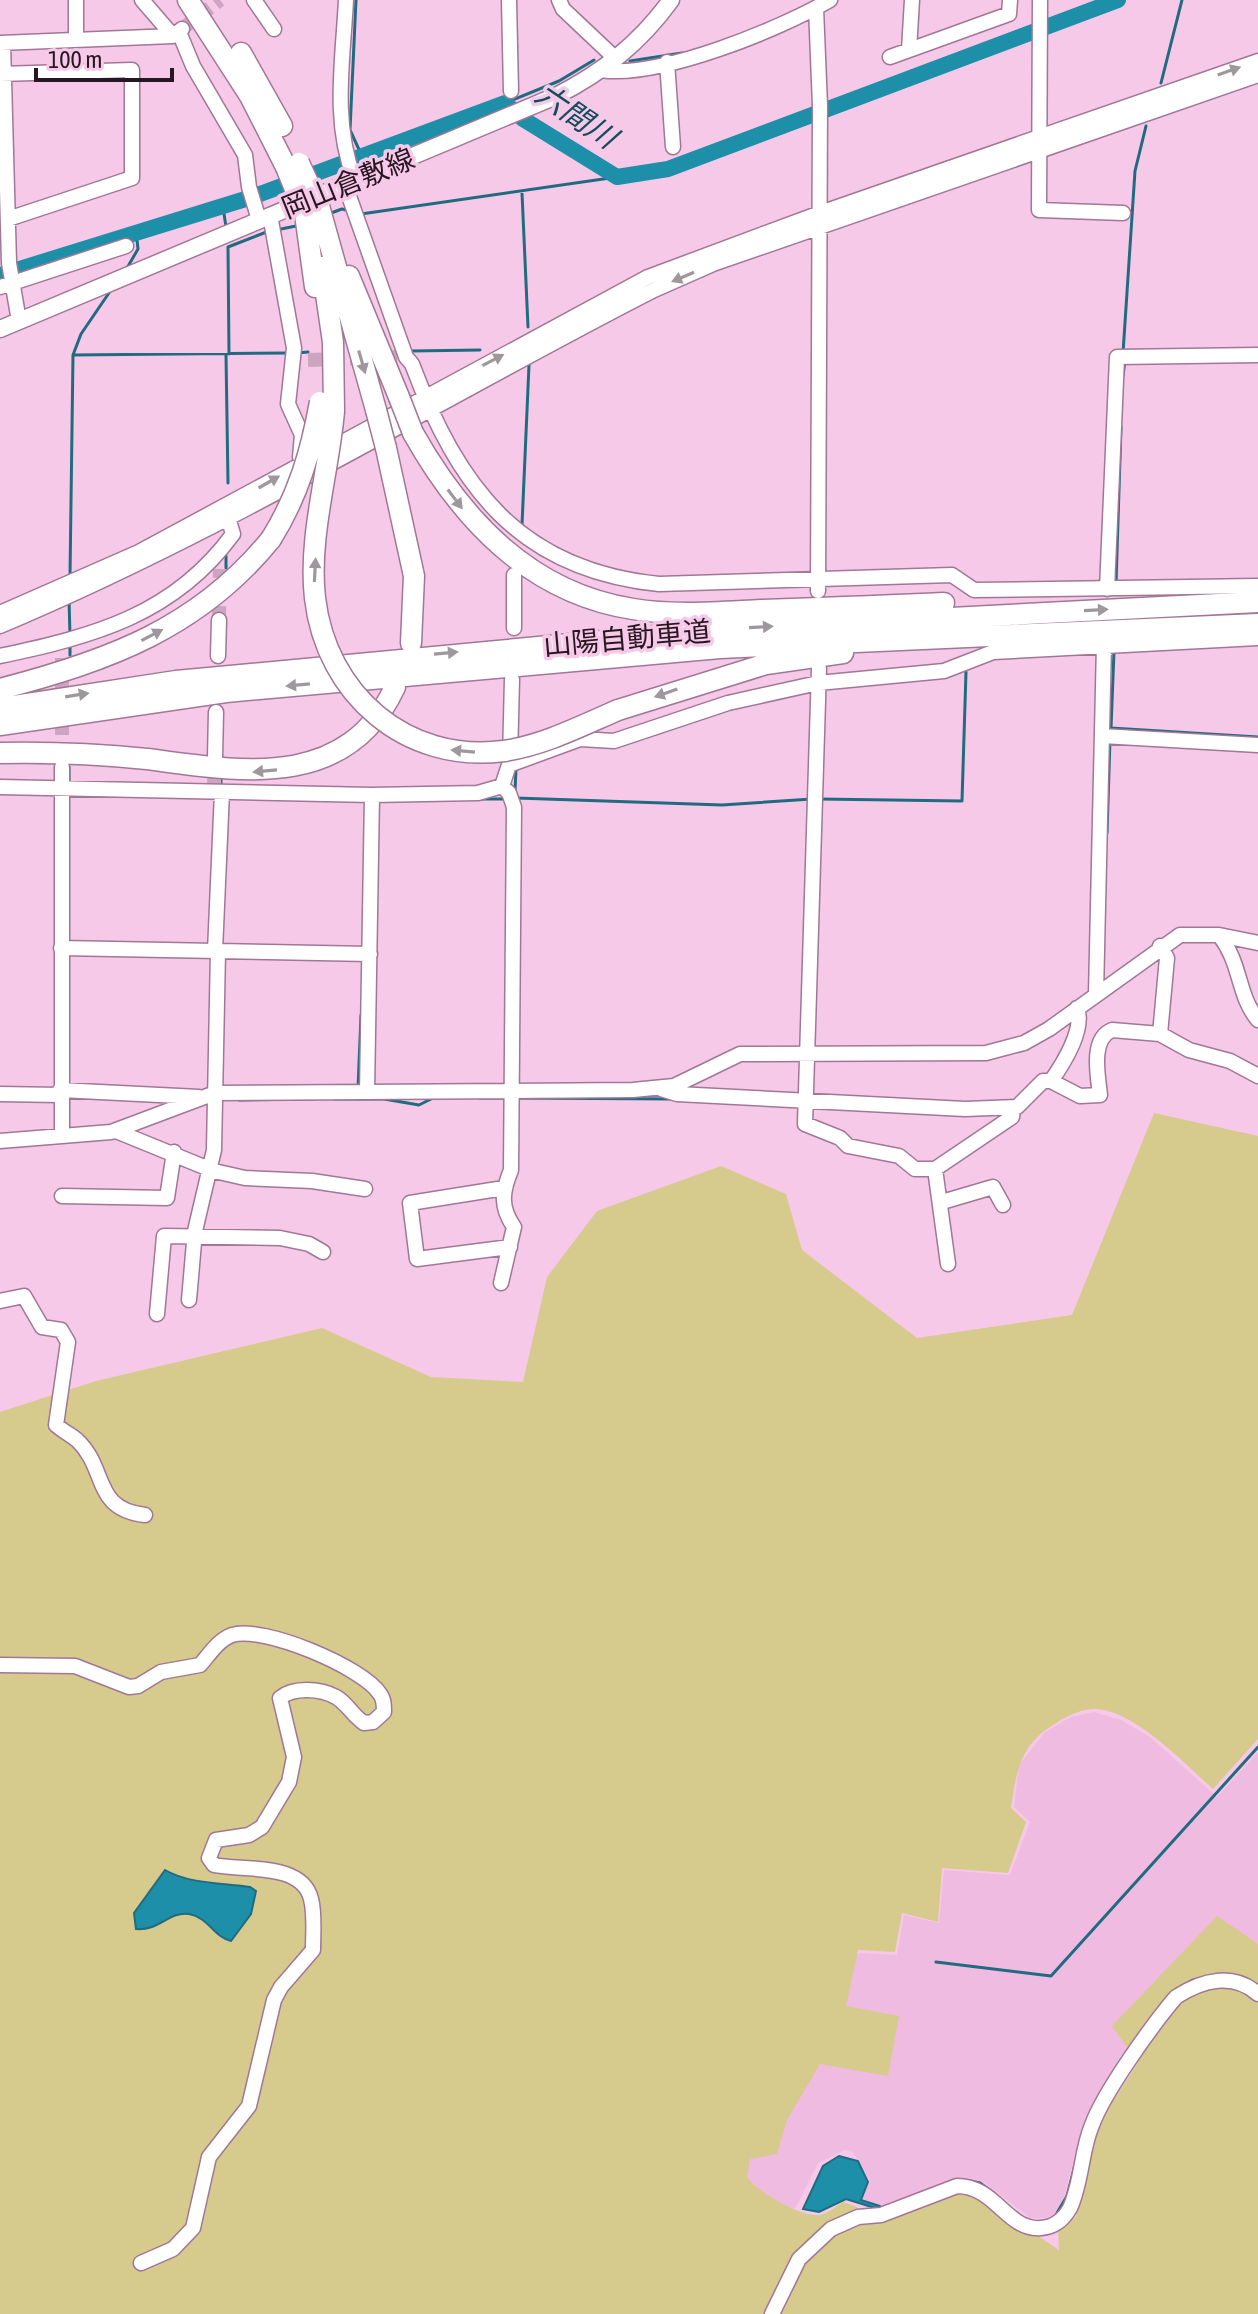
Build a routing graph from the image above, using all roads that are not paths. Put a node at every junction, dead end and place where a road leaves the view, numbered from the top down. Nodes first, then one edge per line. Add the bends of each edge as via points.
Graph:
1 (76, 0) edge
2 (142, 0) edge
3 (188, 0) edge
4 (205, 0) edge
5 (254, 0) edge
6 (346, 0) edge
7 (509, 0) edge
8 (559, 0) edge
9 (671, 0) edge
10 (830, 0) edge
11 (1010, 0) edge
12 (1040, 0) edge
13 (916, 1) edge
14 (811, 6) edge
15 (274, 29) dead end
16 (178, 33) junction
17 (76, 40) junction
18 (2, 43) edge
19 (909, 50) junction
20 (890, 57) dead end
21 (616, 59) junction
22 (1258, 61) edge
23 (667, 62) junction
24 (601, 70) junction
25 (2, 74) edge
26 (1258, 75) edge
27 (511, 91) dead end
28 (1041, 142) junction
29 (673, 147) dead end
30 (292, 165) junction
31 (350, 178) junction
32 (4, 192) edge
33 (312, 210) junction
34 (1123, 213) dead end
35 (8, 219) junction
36 (820, 220) junction
37 (270, 224) junction
38 (126, 246) dead end
39 (8, 279) edge
40 (19, 321) junction
41 (0, 329) edge
42 (1258, 355) edge
43 (427, 404) junction
44 (327, 406) junction
45 (298, 465) junction
46 (227, 513) junction
47 (219, 553) junction
48 (220, 569) tunnel mouth
49 (514, 575) dead end
50 (818, 585) junction
51 (1258, 586) edge
52 (1114, 589) junction
53 (70, 590) junction
54 (1258, 602) edge
55 (0, 613) edge
56 (962, 618) junction
57 (219, 620) tunnel mouth
58 (1258, 624) edge
59 (0, 626) edge
60 (514, 628) dead end
61 (1258, 638) edge
62 (411, 643) dead end
63 (1111, 644) junction
64 (0, 656) edge
65 (218, 656) dead end
66 (818, 676) junction
67 (512, 679) dead end
68 (395, 687) dead end
69 (0, 689) edge
70 (0, 708) edge
71 (216, 712) dead end
72 (0, 725) edge
73 (1108, 736) junction
74 (1258, 745) edge
75 (0, 753) edge
76 (215, 758) tunnel mouth
77 (509, 765) junction
78 (62, 767) tunnel mouth
79 (0, 787) edge
80 (65, 790) junction
81 (219, 793) junction
82 (508, 795) junction
83 (372, 799) junction
84 (1219, 935) junction
85 (1258, 943) edge
86 (65, 948) junction
87 (1162, 948) junction
88 (216, 951) junction
89 (366, 954) junction
90 (1096, 994) junction
91 (1077, 1008) junction
92 (1258, 1020) edge
93 (1160, 1034) junction
94 (807, 1052) junction
95 (1258, 1076) edge
96 (1048, 1081) junction
97 (660, 1089) junction
98 (362, 1092) junction
99 (0, 1094) edge
100 (60, 1095) junction
101 (208, 1095) junction
102 (509, 1095) junction
103 (804, 1101) junction
104 (1014, 1110) junction
105 (116, 1131) junction
106 (62, 1136) junction
107 (0, 1141) edge
108 (174, 1152) junction
109 (209, 1168) junction
110 (935, 1169) junction
111 (504, 1188) junction
112 (365, 1189) dead end
113 (62, 1196) dead end
114 (942, 1202) junction
115 (1003, 1205) dead end
116 (195, 1236) junction
117 (510, 1247) junction
118 (323, 1252) dead end
119 (948, 1264) dead end
120 (501, 1283) dead end
121 (189, 1300) dead end
122 (0, 1301) edge
123 (157, 1314) dead end
124 (145, 1515) dead end
125 (0, 1665) edge
126 (1258, 1994) edge
127 (141, 2263) dead end
128 (772, 2314) edge

1 - 17 street
2 - 16 street
3 - 30 highway
4 - 30 highway via 264,92
5 - 15 street
6 - 31 street via 340,119
7 - 27 street
8 - 21 street
9 - 21 main road, 岡山倉敷線
10 - 14 street
11 - 19 street via 1009,14
12 - 28 street
13 - 19 street
14 - 23 street via 754,37
14 - 36 street via 820,106
16 - 17 street
16 - 37 street via 245,155 254,203
17 - 18 street
18 - 25 street
19 - 20 street
21 - 24 main road, 岡山倉敷線
28 -> 22 street
23 - 24 street
23 - 29 street
24 - 31 main road, 岡山倉敷線 via 508,117
25 - 32 street
25 - 35 street via 132,70 132,178
26 - 28 street
28 - 34 street via 1039,210
28 - 36 street
30 - 33 highway, bridge
31 - 37 main road, 岡山倉敷線
31 - 43 street via 354,212 403,355
32 - 35 street
33 - 44 highway via 333,342
33 -> 56 highway, bridge via 413,433 454,499 504,552 536,574 603,602 668,613
33 -> 62 highway, bridge via 386,448 414,576
35 - 39 street
36 - 43 street via 648,277
36 - 50 street
37 - 40 main road, 岡山倉敷線 via 227,234
37 - 45 street via 298,357 288,404 302,435
38 - 39 street
39 - 40 street
40 - 41 main road, 岡山倉敷線
42 - 52 street via 1117,357
43 - 45 street
43 - 46 street
43 - 50 street via 483,499 518,535 574,564 640,582
56 -> 44 highway, bridge via 766,664 618,710 540,743 471,753 419,742 360,702 332,660 315,597
69 -> 44 highway, bridge via 118,653 192,614 245,571 271,539 300,484
46 -> 45 street
46 - 47 street via 233,534
46 - 53 street
47 - 48 street
47 - 64 street via 178,593 65,645
49 - 60 street
50 - 52 street via 952,575 974,590
51 - 52 street
53 - 55 street
53 - 59 street
56 -> 54 highway, 山陽自動車道
56 - 58 highway, 山陽自動車道
70 -> 56 highway, 山陽自動車道 via 176,681 434,654 720,630
56 -> 72 highway, 山陽自動車道 via 720,648 154,701
57 - 65 street
61 - 63 street
63 - 66 street via 993,652 944,671
63 - 73 street
66 - 77 street via 614,741 580,739
66 - 94 street
67 - 77 street
68 -> 75 highway via 355,737 312,762 283,769 249,772 105,755
71 - 76 street
73 - 74 street
73 - 90 street
77 - 82 street
78 - 80 street
79 - 80 street
80 - 81 street
80 - 86 street
81 - 83 street
81 - 88 street
82 - 83 street
82 - 102 street
83 - 89 street
84 - 85 street
84 - 87 street via 1180,935
84 - 92 street via 1239,966 1245,996
86 - 88 street
86 - 100 street
87 - 90 street
87 - 93 street via 1167,958
88 - 89 street
88 - 101 street
89 - 98 street
90 - 91 street
91 - 94 street via 1024,1043 986,1053
91 - 96 street via 1078,1024 1061,1068
93 - 95 street
93 - 96 street via 1106,1032 1096,1057 1100,1095 1080,1096
94 - 97 street via 740,1054
94 - 103 street
96 - 104 street
97 - 102 street
97 - 103 street
98 - 101 street
98 - 102 street
99 - 100 street
100 - 101 street
100 - 106 street
101 - 105 street
101 - 109 street via 214,1150
102 - 111 street via 511,1170
103 - 104 street
103 - 110 street via 807,1127 848,1146 899,1156 915,1169
104 - 110 street via 1012,1117
105 - 106 street
105 - 108 street
106 - 107 street
108 - 109 street
108 - 113 street via 167,1198
109 - 112 street via 245,1178
109 - 116 street
110 - 114 street
111 - 117 street via 507,1216 514,1227
111 - 117 street via 410,1203 417,1259
114 - 115 street via 993,1187
114 - 119 street
116 - 118 street via 280,1238
116 - 121 street
116 - 123 street via 164,1236
117 - 120 street
122 - 124 street via 24,1296 42,1327 61,1330 68,1342 56,1425 78,1441 107,1497 124,1513
125 - 127 street via 75,1666 119,1685 138,1686 161,1672 200,1665 234,1634 256,1634 339,1665 371,1685 383,1702 379,1718 364,1723 337,1697 321,1692 303,1690 280,1698 294,1757 289,1782 262,1827 249,1835 216,1840 210,1847 214,1865 273,1871 304,1884 311,1899 313,1950 274,2000 249,2106 209,2157 193,2228 173,2249
126 - 128 street via 1221,1979 1176,1997 1097,2115 1070,2207 1055,2224 1023,2225 987,2193 969,2186 881,2215 858,2217 831,2229 799,2259

